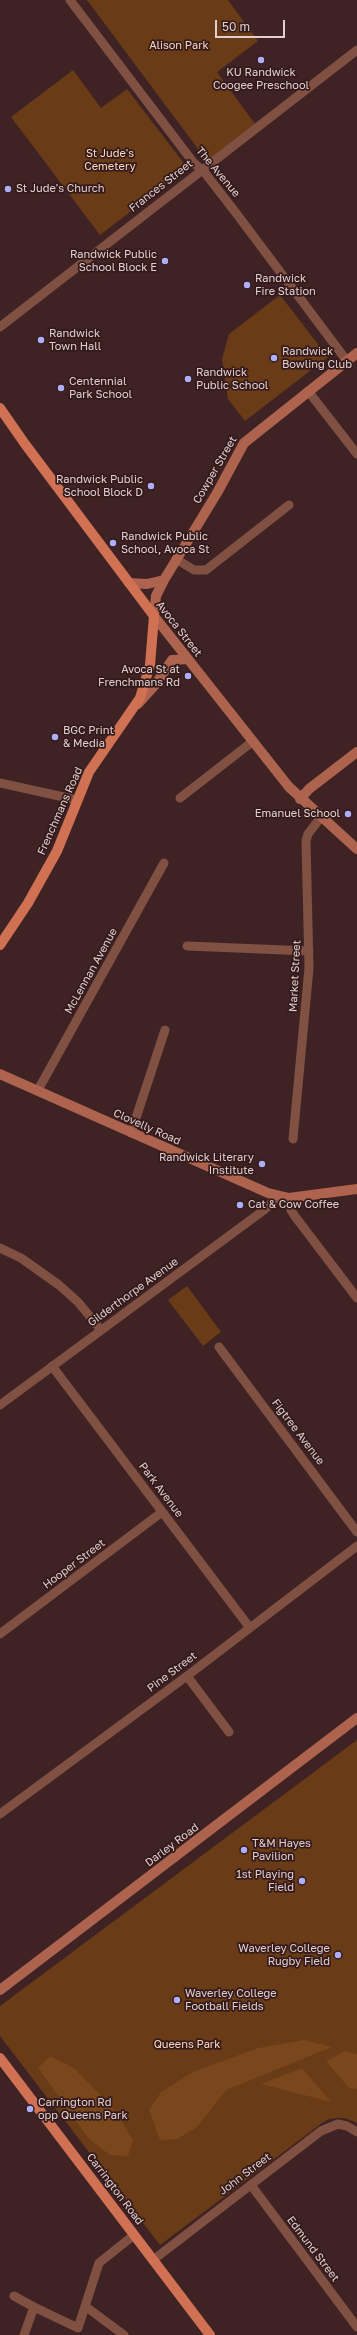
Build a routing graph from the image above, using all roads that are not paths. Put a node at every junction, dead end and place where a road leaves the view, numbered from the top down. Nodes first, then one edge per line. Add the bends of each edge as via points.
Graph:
1 (70, 0) edge
2 (357, 50) edge
3 (201, 170) junction
4 (0, 327) edge
5 (357, 353) edge
6 (347, 361) junction
7 (308, 391) junction
8 (0, 408) edge
9 (357, 454) edge
10 (289, 505) dead end
11 (176, 559) junction
12 (164, 580) junction
13 (129, 583) junction
14 (154, 616) junction
15 (188, 659) junction
16 (130, 713) junction
17 (252, 742) junction
18 (357, 752) edge
19 (0, 782) edge
20 (180, 798) dead end
21 (300, 799) junction
22 (77, 800) junction
23 (321, 817) junction
24 (357, 849) edge
25 (164, 863) dead end
26 (0, 945) edge
27 (187, 946) dead end
28 (309, 951) junction
29 (165, 1030) dead end
30 (0, 1074) edge
31 (38, 1090) junction
32 (131, 1133) junction
33 (293, 1139) dead end
34 (357, 1189) edge
35 (279, 1196) junction
36 (289, 1198) junction
37 (0, 1248) edge
38 (357, 1298) edge
39 (101, 1330) junction
40 (219, 1347) dead end
41 (52, 1366) junction
42 (0, 1405) edge
43 (162, 1512) junction
44 (357, 1532) edge
45 (357, 1546) edge
46 (250, 1628) junction
47 (0, 1634) edge
48 (187, 1676) junction
49 (357, 1718) edge
50 (229, 1732) dead end
51 (0, 1814) edge
52 (0, 1990) edge
53 (0, 2058) edge
54 (356, 2132) edge
55 (250, 2185) junction
56 (134, 2235) junction
57 (153, 2260) junction
58 (14, 2296) dead end
59 (84, 2306) junction
60 (34, 2307) junction
61 (357, 2327) edge
62 (24, 2335) edge
63 (124, 2335) edge
64 (210, 2335) edge

1 - 3 street, The Avenue
2 - 3 street, Frances Street
3 - 4 street, Frances Street
3 - 6 street, The Avenue
5 - 6 main road, Cowper Street
6 - 7 main road, Cowper Street
7 - 9 street
7 - 11 main road, Cowper Street via 248,438
8 - 13 main road, Avoca Street
10 - 11 street via 206,570 194,570
11 - 12 main road, Cowper Street
12 - 13 main road via 147,584
12 - 14 main road, Cowper Street via 156,596
13 - 14 main road, Avoca Street
14 - 15 main road, Avoca Street
14 - 16 main road, Frenchmans Road via 148,678 140,698
15 - 16 main road via 172,660 155,685
15 - 17 main road, Avoca Street
16 - 22 main road, Frenchmans Road via 89,772
17 - 20 street
17 - 21 main road, Avoca Street
18 - 21 main road
19 - 22 street
21 - 23 main road, Avoca Street
22 - 26 main road, Frenchmans Road via 57,851 28,903
23 - 24 main road, Avoca Street
23 - 28 street, Market Street via 308,834 306,841
25 - 31 street, McLennan Avenue
27 - 28 street
28 - 33 street, Market Street
29 - 32 street
30 - 31 main road, Clovelly Road
31 - 32 main road, Clovelly Road
32 - 35 main road, Clovelly Road via 253,1188
34 - 36 main road, Clovelly Road
35 - 36 main road, Clovelly Road
35 - 39 street, Gilderthorpe Avenue via 264,1210
36 - 38 street via 294,1215
37 - 39 street via 21,1258 59,1285 78,1302
39 - 41 street, Gilderthorpe Avenue
40 - 44 street, Figtree Avenue
41 - 42 street, Gilderthorpe Avenue
41 - 43 street, Park Avenue
43 - 46 street, Park Avenue
43 - 47 street, Hooper Street
45 - 46 street, Pine Street
46 - 48 street, Pine Street
48 - 50 street
48 - 51 street, Pine Street
49 - 52 main road, Darley Road
53 - 56 main road, Carrington Road
54 - 55 street, John Street via 338,2124 330,2126
55 - 57 street, John Street
55 - 61 street, Edmund Street
56 - 57 main road, Carrington Road
56 - 59 street via 99,2263
57 - 64 main road, Carrington Road
58 - 60 street
59 - 60 street via 78,2328
59 - 63 street
60 - 62 street

